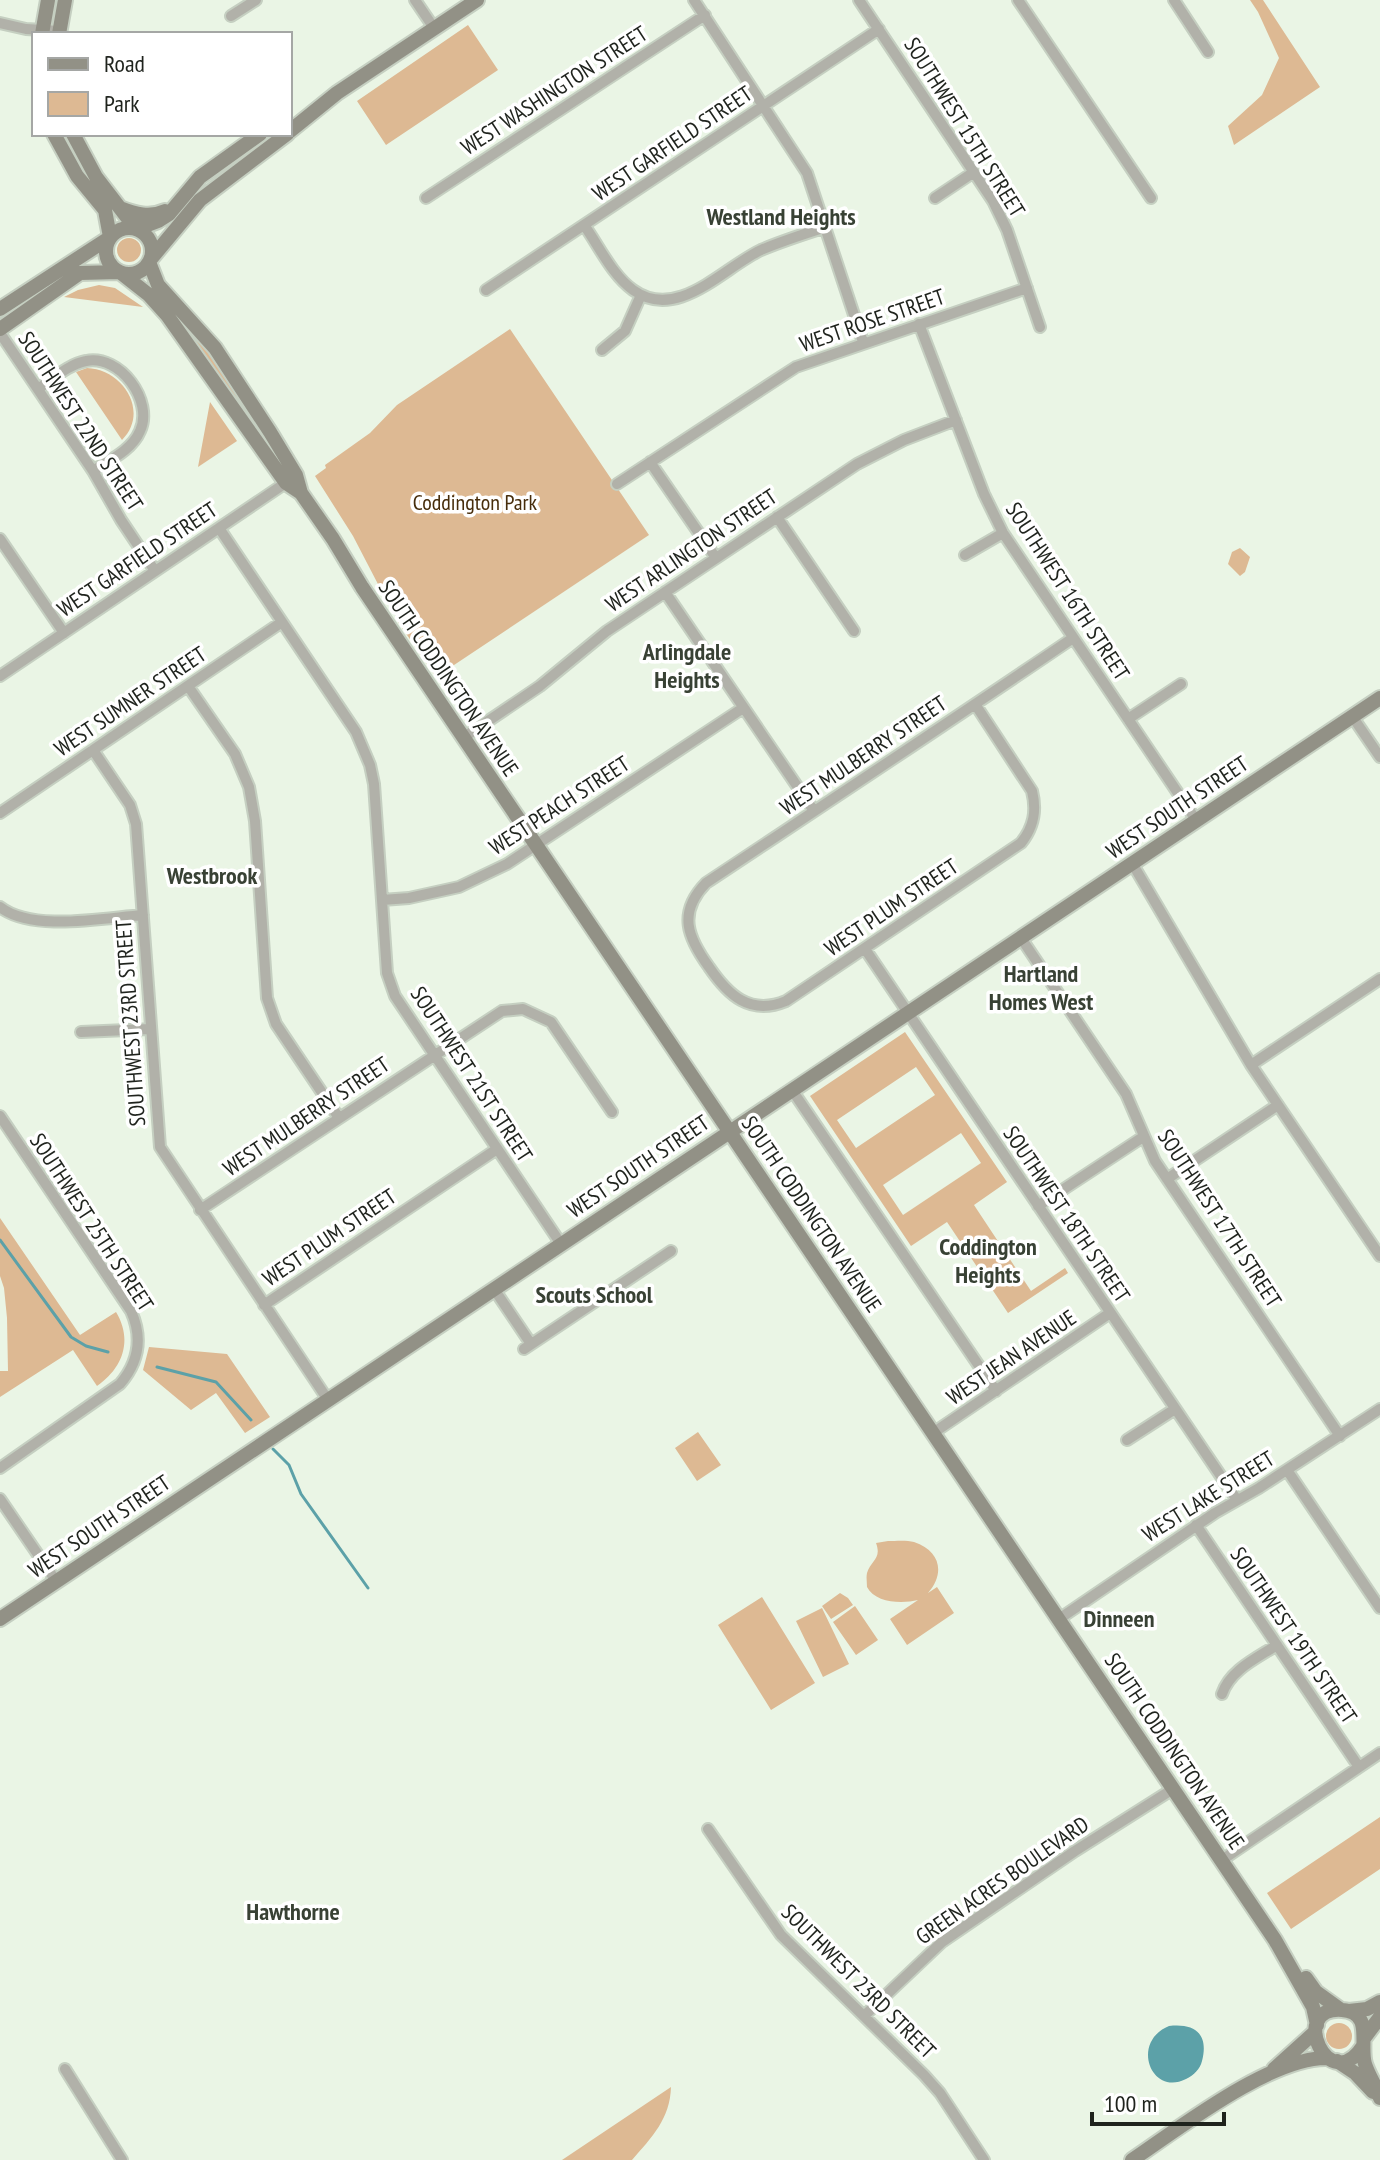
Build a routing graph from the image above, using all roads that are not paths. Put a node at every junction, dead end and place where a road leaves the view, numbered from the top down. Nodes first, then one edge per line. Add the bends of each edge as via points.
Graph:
1 (48, 0) edge
2 (65, 0) edge
3 (256, 0) edge
4 (415, 0) edge
5 (477, 0) edge
6 (694, 0) edge
7 (859, 0) edge
8 (1018, 0) edge
9 (1174, 0) edge
10 (705, 15) junction
11 (231, 16) dead end
12 (0, 23) edge
13 (434, 28) junction
14 (879, 29) junction
15 (42, 32) edge
16 (59, 32) edge
17 (1208, 52) dead end
18 (337, 93) junction
19 (765, 105) junction
20 (292, 120) edge
21 (292, 130) edge
22 (55, 136) edge
23 (74, 136) edge
24 (257, 136) edge
25 (272, 136) edge
26 (284, 136) edge
27 (236, 150) junction
28 (257, 157) junction
29 (974, 172) junction
30 (83, 185) junction
31 (426, 198) dead end
32 (935, 198) dead end
33 (1151, 198) dead end
34 (181, 199) junction
35 (120, 208) junction
36 (184, 216) junction
37 (584, 225) junction
38 (826, 227) junction
39 (136, 229) junction
40 (109, 238) junction
41 (163, 246) junction
42 (90, 249) junction
43 (149, 261) junction
44 (120, 272) junction
45 (1027, 288) junction
46 (486, 290) dead end
47 (641, 295) junction
48 (175, 302) junction
49 (0, 309) edge
50 (919, 324) junction
51 (1040, 327) dead end
52 (0, 331) edge
53 (863, 342) junction
54 (602, 350) dead end
55 (38, 389) junction
56 (956, 420) junction
57 (650, 462) junction
58 (93, 471) junction
59 (291, 479) junction
60 (617, 484) dead end
61 (777, 517) junction
62 (219, 528) junction
63 (1003, 533) junction
64 (1, 542) edge
65 (965, 555) dead end
66 (716, 558) junction
67 (155, 571) junction
68 (665, 592) junction
69 (282, 622) junction
70 (854, 631) dead end
71 (64, 633) junction
72 (1073, 638) junction
73 (0, 676) edge
74 (1181, 684) dead end
75 (188, 686) junction
76 (1380, 698) edge
77 (975, 704) junction
78 (743, 708) junction
79 (1352, 716) junction
80 (1128, 719) junction
81 (463, 738) junction
82 (93, 750) junction
83 (1380, 757) edge
84 (814, 811) junction
85 (0, 813) edge
86 (1196, 820) junction
87 (536, 845) junction
88 (1132, 863) junction
89 (382, 900) junction
90 (0, 907) edge
91 (143, 915) junction
92 (1021, 938) junction
93 (865, 949) junction
94 (1380, 979) edge
95 (759, 1007) joint
96 (908, 1013) junction
97 (150, 1029) junction
98 (81, 1032) dead end
99 (434, 1055) junction
100 (1251, 1065) junction
101 (792, 1090) junction
102 (1278, 1105) junction
103 (612, 1112) dead end
104 (0, 1116) edge
105 (339, 1118) junction
106 (729, 1132) junction
107 (1143, 1137) junction
108 (497, 1149) junction
109 (1167, 1179) junction
110 (1038, 1206) junction
111 (200, 1210) junction
112 (561, 1244) junction
113 (671, 1251) dead end
114 (1380, 1256) edge
115 (494, 1289) junction
116 (264, 1305) junction
117 (1110, 1313) junction
118 (996, 1391) junction
119 (328, 1400) junction
120 (1175, 1409) junction
121 (1378, 1413) edge
122 (933, 1433) junction
123 (1340, 1436) junction
124 (1127, 1440) dead end
125 (0, 1468) edge
126 (1287, 1470) junction
127 (0, 1499) edge
128 (1237, 1500) junction
129 (1196, 1525) junction
130 (56, 1581) junction
131 (1380, 1608) edge
132 (0, 1619) edge
133 (1059, 1619) junction
134 (1277, 1645) junction
135 (1222, 1694) dead end
136 (1380, 1753) edge
137 (1359, 1767) junction
138 (1173, 1789) junction
139 (708, 1829) dead end
140 (1222, 1860) junction
141 (1288, 1959) junction
142 (1380, 2002) edge
143 (1345, 2010) junction
144 (864, 2016) junction
145 (1380, 2017) edge
146 (1316, 2028) junction
147 (1364, 2041) junction
148 (1333, 2059) junction
149 (65, 2069) dead end
150 (1268, 2074) junction
151 (1380, 2098) edge
152 (122, 2160) edge
153 (984, 2160) edge
154 (1132, 2160) edge

1 - 15 main road
2 - 16 main road
3 - 11 street
4 - 13 street
5 - 13 main road
6 - 10 street
7 - 14 street, SOUTHWEST 15TH STREET
8 - 33 street
9 - 17 street
10 - 19 street
10 - 31 street, WEST WASHINGTON STREET
12 - 15 street
13 - 18 main road
14 - 19 street, WEST GARFIELD STREET
14 - 29 street, SOUTHWEST 15TH STREET
18 - 20 main road
18 - 21 main road
19 - 37 street, WEST GARFIELD STREET
19 - 38 street via 807,173
22 - 30 main road
23 - 35 main road
24 - 27 main road
25 - 28 main road via 256,147
26 - 28 main road
27 - 34 main road
27 - 36 main road via 235,161 208,182
28 - 36 main road
29 - 32 street
29 - 45 street, SOUTHWEST 15TH STREET via 1003,220
30 - 40 main road via 105,210
30 - 42 main road via 101,219
34 - 35 main road via 156,215
34 - 39 main road via 162,219
35 - 39 main road
36 - 41 main road
37 - 46 street, WEST GARFIELD STREET
37 - 47 street via 623,281
38 - 47 street via 760,251 680,298
38 - 53 street
39 - 40 main road via 122,228
39 - 43 main road via 150,242
40 - 42 main road
40 - 44 main road via 107,260
41 - 43 main road
41 - 48 main road via 163,282
42 - 49 main road
43 - 44 main road via 137,272
43 - 48 main road, SOUTH CODDINGTON AVENUE via 158,285
44 - 52 main road via 80,273
44 - 59 main road, SOUTH CODDINGTON AVENUE via 167,315
45 - 50 street, WEST ROSE STREET
45 - 51 street, SOUTHWEST 15TH STREET
47 - 54 street via 625,331
48 - 59 main road, SOUTH CODDINGTON AVENUE via 215,348
50 - 53 street, WEST ROSE STREET
50 - 56 street, SOUTHWEST 16TH STREET
52 - 55 street, SOUTHWEST 22ND STREET
53 - 57 street, WEST ROSE STREET via 778,377
55 - 58 street, SOUTHWEST 22ND STREET
55 - 58 street via 84,361 110,364 125,376 142,406 139,435
56 - 61 street, WEST ARLINGTON STREET via 881,450
56 - 63 street, SOUTHWEST 16TH STREET
57 - 60 street, WEST ROSE STREET
57 - 66 street
58 - 67 street, SOUTHWEST 22ND STREET
59 - 62 street, WEST GARFIELD STREET
59 - 81 main road, SOUTH CODDINGTON AVENUE
61 - 66 street, WEST ARLINGTON STREET
61 - 70 street
62 - 67 street, WEST GARFIELD STREET
62 - 69 street, SOUTHWEST 21ST STREET
63 - 65 street
63 - 72 street, SOUTHWEST 16TH STREET
64 - 71 street
66 - 68 street, WEST ARLINGTON STREET
67 - 71 street, WEST GARFIELD STREET
68 - 78 street
68 - 81 street, WEST ARLINGTON STREET
69 - 75 street, WEST SUMNER STREET
69 - 89 street, SOUTHWEST 21ST STREET via 365,749 374,784
71 - 73 street, WEST GARFIELD STREET
72 - 77 street, WEST MULBERRY STREET
72 - 80 street, SOUTHWEST 16TH STREET
74 - 80 street
75 - 82 street, WEST SUMNER STREET
75 - 105 street via 235,754 249,787 270,1011
76 - 79 main road, WEST SOUTH STREET
77 - 84 street, WEST MULBERRY STREET
77 - 93 street, WEST PLUM STREET via 1029,784 1035,802 1033,823 1013,850
78 - 84 street
78 - 87 street, WEST PEACH STREET
79 - 83 street
79 - 86 main road, WEST SOUTH STREET
80 - 86 street, SOUTHWEST 16TH STREET
81 - 87 main road, SOUTH CODDINGTON AVENUE
82 - 85 street, WEST SUMNER STREET
82 - 91 street, SOUTHWEST 23RD STREET via 133,813
84 - 95 street, WEST MULBERRY STREET via 706,883 689,916 694,947 723,988 738,1001
86 - 88 main road, WEST SOUTH STREET
87 - 89 street, WEST PEACH STREET via 459,887
87 - 106 main road, SOUTH CODDINGTON AVENUE
88 - 92 main road, WEST SOUTH STREET
88 - 100 street
89 - 99 street, SOUTHWEST 21ST STREET via 390,984
90 - 91 street via 16,918 38,922
91 - 97 street, SOUTHWEST 23RD STREET
92 - 96 main road, WEST SOUTH STREET
92 - 107 street, SOUTHWEST 17TH STREET via 1126,1094
93 - 95 street, WEST PLUM STREET via 786,1001
93 - 96 street, SOUTHWEST 18TH STREET
94 - 100 street
96 - 101 main road, WEST SOUTH STREET
96 - 110 street, SOUTHWEST 18TH STREET
97 - 98 street
97 - 111 street, SOUTHWEST 23RD STREET via 160,1147
99 - 103 street, WEST MULBERRY STREET via 494,1015 523,1006 560,1031
99 - 105 street, WEST MULBERRY STREET
99 - 108 street, SOUTHWEST 21ST STREET
100 - 102 street
101 - 106 main road, WEST SOUTH STREET
101 - 118 street
102 - 109 street
102 - 114 street
104 - 125 street, SOUTHWEST 25TH STREET via 131,1311 139,1334 134,1365 120,1384
105 - 111 street, WEST MULBERRY STREET
106 - 112 main road, WEST SOUTH STREET
106 - 122 main road, SOUTH CODDINGTON AVENUE
107 - 109 street, SOUTHWEST 17TH STREET
107 - 110 street
108 - 112 street, SOUTHWEST 21ST STREET
108 - 116 street, WEST PLUM STREET
109 - 123 street, SOUTHWEST 17TH STREET
110 - 117 street, SOUTHWEST 18TH STREET
111 - 116 street, SOUTHWEST 23RD STREET
112 - 115 main road, WEST SOUTH STREET
113 - 115 street via 528,1346
115 - 119 main road, WEST SOUTH STREET
116 - 119 street, SOUTHWEST 23RD STREET
117 - 118 street, WEST JEAN AVENUE
117 - 120 street, SOUTHWEST 18TH STREET
118 - 122 street, WEST JEAN AVENUE
119 - 130 main road, WEST SOUTH STREET
120 - 124 street
120 - 128 street, SOUTHWEST 18TH STREET
121 - 123 street, WEST LAKE STREET
122 - 133 main road, SOUTH CODDINGTON AVENUE
123 - 126 street, WEST LAKE STREET
126 - 128 street, WEST LAKE STREET
126 - 131 street
127 - 130 street
128 - 129 street, WEST LAKE STREET
129 - 133 street, WEST LAKE STREET
129 - 134 street, SOUTHWEST 19TH STREET
130 - 132 main road, WEST SOUTH STREET
133 - 138 main road, SOUTH CODDINGTON AVENUE
134 - 135 street via 1236,1673
134 - 137 street, SOUTHWEST 19TH STREET
136 - 137 street
137 - 140 street
138 - 140 main road, SOUTH CODDINGTON AVENUE
138 - 144 street, GREEN ACRES BOULEVARD via 952,1935
139 - 144 street, SOUTHWEST 23RD STREET via 781,1935
140 - 141 main road, SOUTH CODDINGTON AVENUE
141 - 143 main road, SOUTH CODDINGTON AVENUE via 1316,1992
141 - 146 main road, SOUTH CODDINGTON AVENUE via 1313,2007
142 - 143 main road
143 - 146 main road via 1326,2014
143 - 147 main road via 1362,2022
144 - 153 street, SOUTHWEST 23RD STREET via 940,2093
145 - 147 main road
146 - 148 main road via 1317,2047
146 - 150 main road
147 - 148 main road via 1353,2057
147 - 151 main road via 1364,2060
148 - 150 main road via 1308,2059
148 - 151 main road
149 - 152 street
150 - 154 main road

